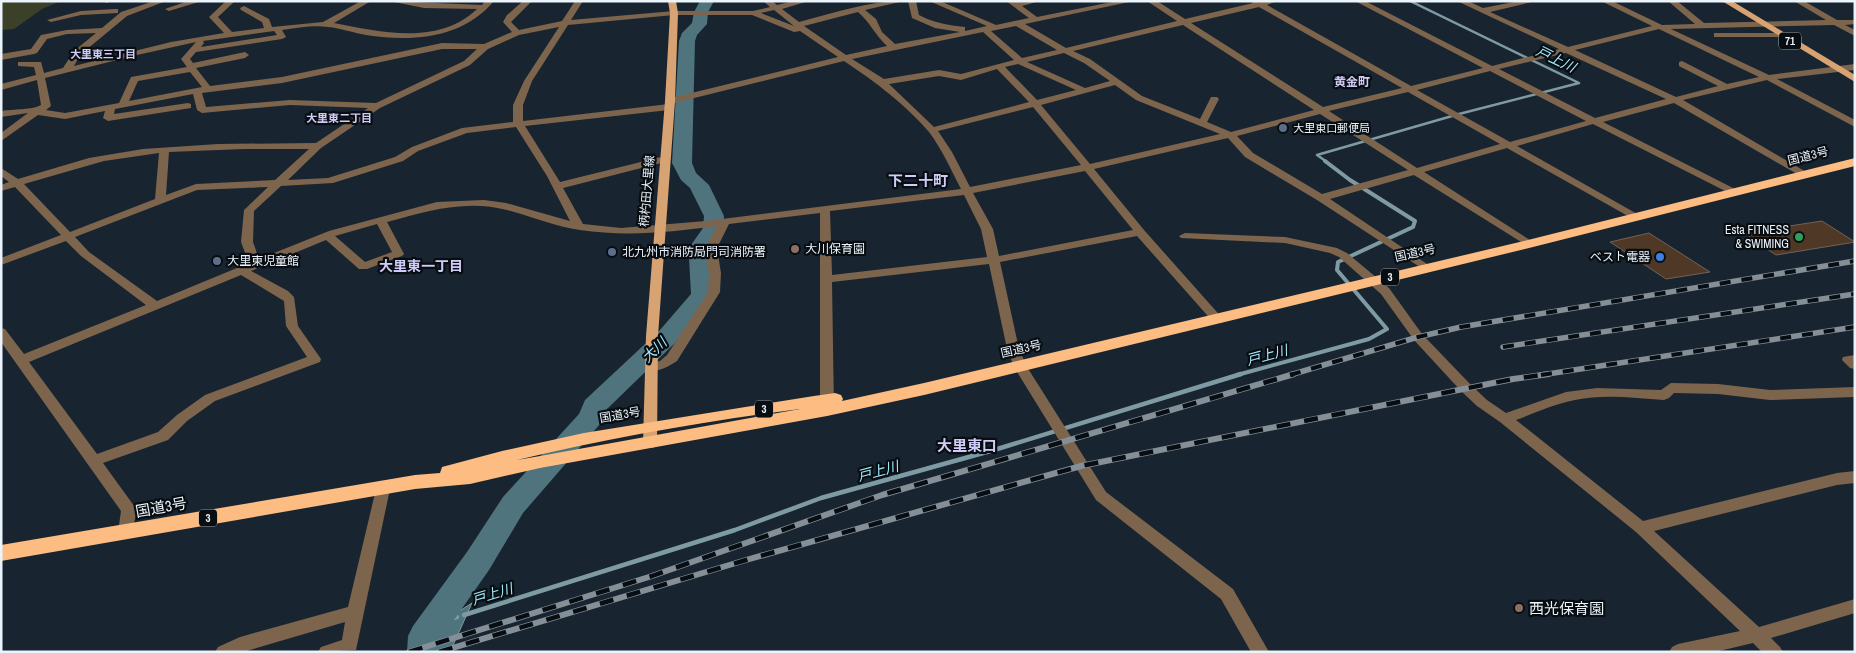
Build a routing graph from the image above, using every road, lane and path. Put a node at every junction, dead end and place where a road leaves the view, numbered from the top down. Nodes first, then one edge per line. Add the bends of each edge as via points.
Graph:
1 (107, 1) edge
2 (162, 1) edge
3 (198, 1) edge
4 (231, 1) edge
5 (367, 1) edge
6 (393, 1) edge
7 (528, 1) edge
8 (579, 1) edge
9 (672, 1) edge
10 (767, 1) edge
11 (805, 1) edge
12 (900, 1) edge
13 (912, 1) edge
14 (933, 1) edge
15 (1036, 1) edge
16 (1130, 1) edge
17 (1150, 1) edge
18 (1273, 1) edge
19 (1359, 1) edge
20 (1461, 1) edge
21 (1532, 1) edge
22 (1605, 1) edge
23 (1672, 1) edge
24 (1726, 1) edge
25 (1798, 1) edge
26 (1013, 3) edge
27 (1258, 3) edge
28 (488, 4) edge
29 (244, 8) dead end
30 (775, 8) junction
31 (169, 9) dead end
32 (859, 10) junction
33 (115, 11) junction
34 (1481, 11) junction
35 (674, 13) junction
36 (753, 13) junction
37 (124, 14) junction
38 (1035, 19) junction
39 (51, 20) dead end
40 (1834, 22) junction
41 (1855, 22) edge
42 (565, 23) junction
43 (1018, 23) junction
44 (1183, 23) junction
45 (324, 24) junction
46 (1762, 24) junction
47 (798, 25) junction
48 (1701, 25) junction
49 (989, 27) junction
50 (1659, 27) junction
51 (273, 29) junction
52 (106, 30) junction
53 (229, 33) junction
54 (517, 33) junction
55 (1855, 34) edge
56 (1716, 35) dead end
57 (1780, 35) junction
58 (814, 36) junction
59 (205, 37) junction
60 (485, 47) junction
61 (893, 47) junction
62 (196, 50) junction
63 (1568, 50) junction
64 (1065, 51) junction
65 (245, 55) dead end
66 (1, 57) edge
67 (846, 57) junction
68 (1021, 62) junction
69 (21, 64) dead end
70 (1682, 64) dead end
71 (999, 66) junction
72 (1855, 67) edge
73 (192, 68) junction
74 (1490, 68) junction
75 (1836, 68) junction
76 (66, 70) junction
77 (40, 77) junction
78 (1769, 78) junction
79 (1855, 79) edge
80 (882, 82) junction
81 (1118, 82) junction
82 (1, 87) edge
83 (1727, 87) junction
84 (208, 89) junction
85 (1407, 89) junction
86 (197, 91) junction
87 (1086, 91) junction
88 (1214, 99) dead end
89 (1676, 100) junction
90 (123, 104) junction
91 (669, 104) junction
92 (1036, 104) junction
93 (111, 106) junction
94 (188, 106) dead end
95 (377, 106) junction
96 (1320, 110) junction
97 (40, 111) junction
98 (1, 114) edge
99 (1594, 121) junction
100 (1203, 122) junction
101 (518, 124) junction
102 (1855, 124) edge
103 (932, 130) junction
104 (1230, 135) junction
105 (1, 138) edge
106 (1507, 145) junction
107 (318, 146) junction
108 (164, 151) junction
109 (665, 159) junction
110 (1855, 162) edge
111 (1088, 167) junction
112 (1, 171) edge
113 (1415, 171) junction
114 (1804, 175) junction
115 (18, 183) junction
116 (280, 183) junction
117 (558, 186) junction
118 (1, 188) edge
119 (967, 191) junction
120 (1733, 192) junction
121 (1321, 198) junction
122 (160, 201) junction
123 (825, 208) junction
124 (1634, 217) junction
125 (380, 219) junction
126 (724, 222) junction
127 (579, 227) junction
128 (659, 230) junction
129 (1140, 232) junction
130 (68, 236) junction
131 (327, 236) junction
132 (1185, 236) dead end
133 (1529, 244) junction
134 (995, 260) junction
135 (1, 262) edge
136 (255, 264) junction
137 (1426, 268) junction
138 (241, 270) junction
139 (826, 279) junction
140 (1374, 280) junction
141 (156, 306) junction
142 (1218, 320) junction
143 (1, 332) edge
144 (1855, 359) edge
145 (22, 360) junction
146 (1855, 365) edge
147 (651, 367) junction
148 (1021, 367) junction
149 (1855, 392) edge
150 (827, 405) junction
151 (1505, 419) junction
152 (649, 436) junction
153 (94, 461) junction
154 (1855, 477) edge
155 (415, 482) junction
156 (383, 488) junction
157 (1641, 528) junction
158 (126, 532) junction
159 (1, 553) edge
160 (1855, 606) edge
161 (355, 612) junction
162 (1757, 635) junction
163 (224, 652) edge
164 (327, 652) edge
165 (1260, 652) edge
166 (1678, 652) edge
167 (1774, 652) edge

1 - 33 street
2 - 37 street
3 - 31 street
4 - 53 street via 213,17
5 - 45 street
6 - 28 street via 424,6
7 - 54 street via 507,22
8 - 42 street
9 - 35 main road, 柄杓田大里線
10 - 30 street
11 - 30 street
12 - 32 street
13 - 49 street via 915,16 923,21 957,30
14 - 49 street
15 - 26 street
16 - 38 street
17 - 44 street
18 - 27 street
19 - 74 street
20 - 34 street
21 - 34 street
22 - 50 street
23 - 48 street
24 - 46 main road, 71
25 - 40 street
26 - 38 street
27 - 44 street
27 - 85 street
28 - 45 street via 480,14 466,22 428,35 390,35
29 - 51 street
30 - 36 street
30 - 47 street
32 - 47 street
32 - 61 street
33 - 37 street
33 - 39 street via 81,13
34 - 63 street
35 - 36 street
35 - 42 street
35 - 91 main road, 柄杓田大里線
36 - 58 street
37 - 52 street
38 - 43 street
40 - 41 street
40 - 46 street
40 - 55 street
42 - 54 street
42 - 101 street via 528,81 518,105
43 - 49 street
43 - 64 street
44 - 64 street
44 - 96 street
45 - 51 street
46 - 48 street
46 - 57 main road, 71
47 - 58 street
48 - 50 street
49 - 61 street
49 - 68 street
50 - 63 street
50 - 78 street
51 - 53 street
51 - 62 street via 282,37
52 - 66 street via 44,37 34,51
52 - 76 street via 76,53
53 - 59 street
54 - 60 street
56 - 57 street
57 - 75 main road, 71
58 - 67 street
59 - 62 street
59 - 76 street
60 - 84 street via 442,46 282,80
60 - 95 street via 468,63
61 - 67 street
62 - 73 street via 185,59
63 - 74 street
63 - 89 street
64 - 68 street
64 - 81 street
65 - 73 street
67 - 80 street
67 - 91 street
68 - 71 street
68 - 87 street
69 - 77 street via 38,64
70 - 83 street
71 - 80 street via 961,77 939,73
71 - 92 street
72 - 75 street
73 - 84 street
73 - 90 street via 134,79
74 - 85 street
74 - 99 street
75 - 78 street
75 - 79 main road, 71
76 - 77 street
77 - 82 street
77 - 97 street via 46,106
78 - 83 street
78 - 102 street
80 - 103 street
81 - 87 street
81 - 100 street via 1140,98
83 - 89 street
84 - 86 street
85 - 96 street
85 - 106 street
86 - 90 street
86 - 95 street via 202,110 276,102
87 - 92 street
88 - 100 street
89 - 99 street
89 - 114 street
90 - 93 street
91 - 101 street
91 - 109 main road, 柄杓田大里線
92 - 103 street
92 - 111 street
93 - 94 street via 108,118
93 - 97 street via 65,116
95 - 107 street
96 - 104 street
96 - 113 street
97 - 98 street
97 - 105 street
99 - 106 street
99 - 120 street
100 - 104 street
101 - 116 street via 465,130 415,149 399,159 329,181
101 - 117 street
103 - 119 street
104 - 111 street
104 - 121 street via 1250,155
106 - 113 street
106 - 124 street
107 - 108 street
107 - 116 street
108 - 115 street via 120,155 62,168
108 - 122 street
109 - 117 street
109 - 128 main road, 柄杓田大里線
110 - 114 highway, 国道3号 / 3
111 - 119 street
111 - 129 street
112 - 115 street
113 - 121 street
113 - 133 street
114 - 120 highway, 国道3号 / 3
115 - 118 street
115 - 130 street
116 - 122 street via 196,187
116 - 136 street via 249,210 247,242
117 - 127 street
119 - 123 street
119 - 134 street via 987,229
120 - 124 highway, 国道3号 / 3
121 - 137 street
122 - 130 street
123 - 126 street
123 - 139 street
124 - 133 highway, 国道3号 / 3
125 - 127 street via 437,205 484,203
125 - 131 street
125 - 131 street via 398,254 363,267
126 - 128 street
126 - 147 street via 712,248 714,292 672,358
127 - 128 street
128 - 147 main road, 柄杓田大里線
129 - 134 street
129 - 142 street
130 - 135 street
130 - 141 street via 85,254
131 - 136 street
132 - 140 street via 1285,240 1333,250
133 - 137 highway, 国道3号 / 3
134 - 139 street
134 - 148 street via 1013,349
136 - 138 street
137 - 140 highway, 国道3号 / 3
138 - 141 street
138 - 153 street via 290,300 292,326 315,359 210,398 163,436
139 - 150 street
140 - 142 highway, 国道3号 / 3
140 - 151 street via 1423,343 1477,398
141 - 145 street
142 - 148 highway, 国道3号 / 3
143 - 145 street
144 - 146 street via 1848,360
145 - 153 street
147 - 152 main road, 柄杓田大里線
148 - 150 highway, 国道3号 / 3 via 924,389
148 - 165 street via 1101,496 1227,594
149 - 151 street via 1770,395 1671,388 1664,395 1613,392 1575,395
150 - 152 highway, 国道3号 / 3
151 - 157 street
152 - 155 highway, 国道3号 / 3 via 592,454 470,477
152 - 155 highway, 国道3号 / 3 via 605,435 562,443
153 - 158 street via 129,510
154 - 157 street
155 - 156 highway, 国道3号 / 3
156 - 158 highway, 国道3号 / 3
156 - 161 street
157 - 162 street
158 - 159 highway, 国道3号 / 3
160 - 162 street
161 - 163 street
161 - 164 street via 350,645
162 - 166 street
162 - 167 street

